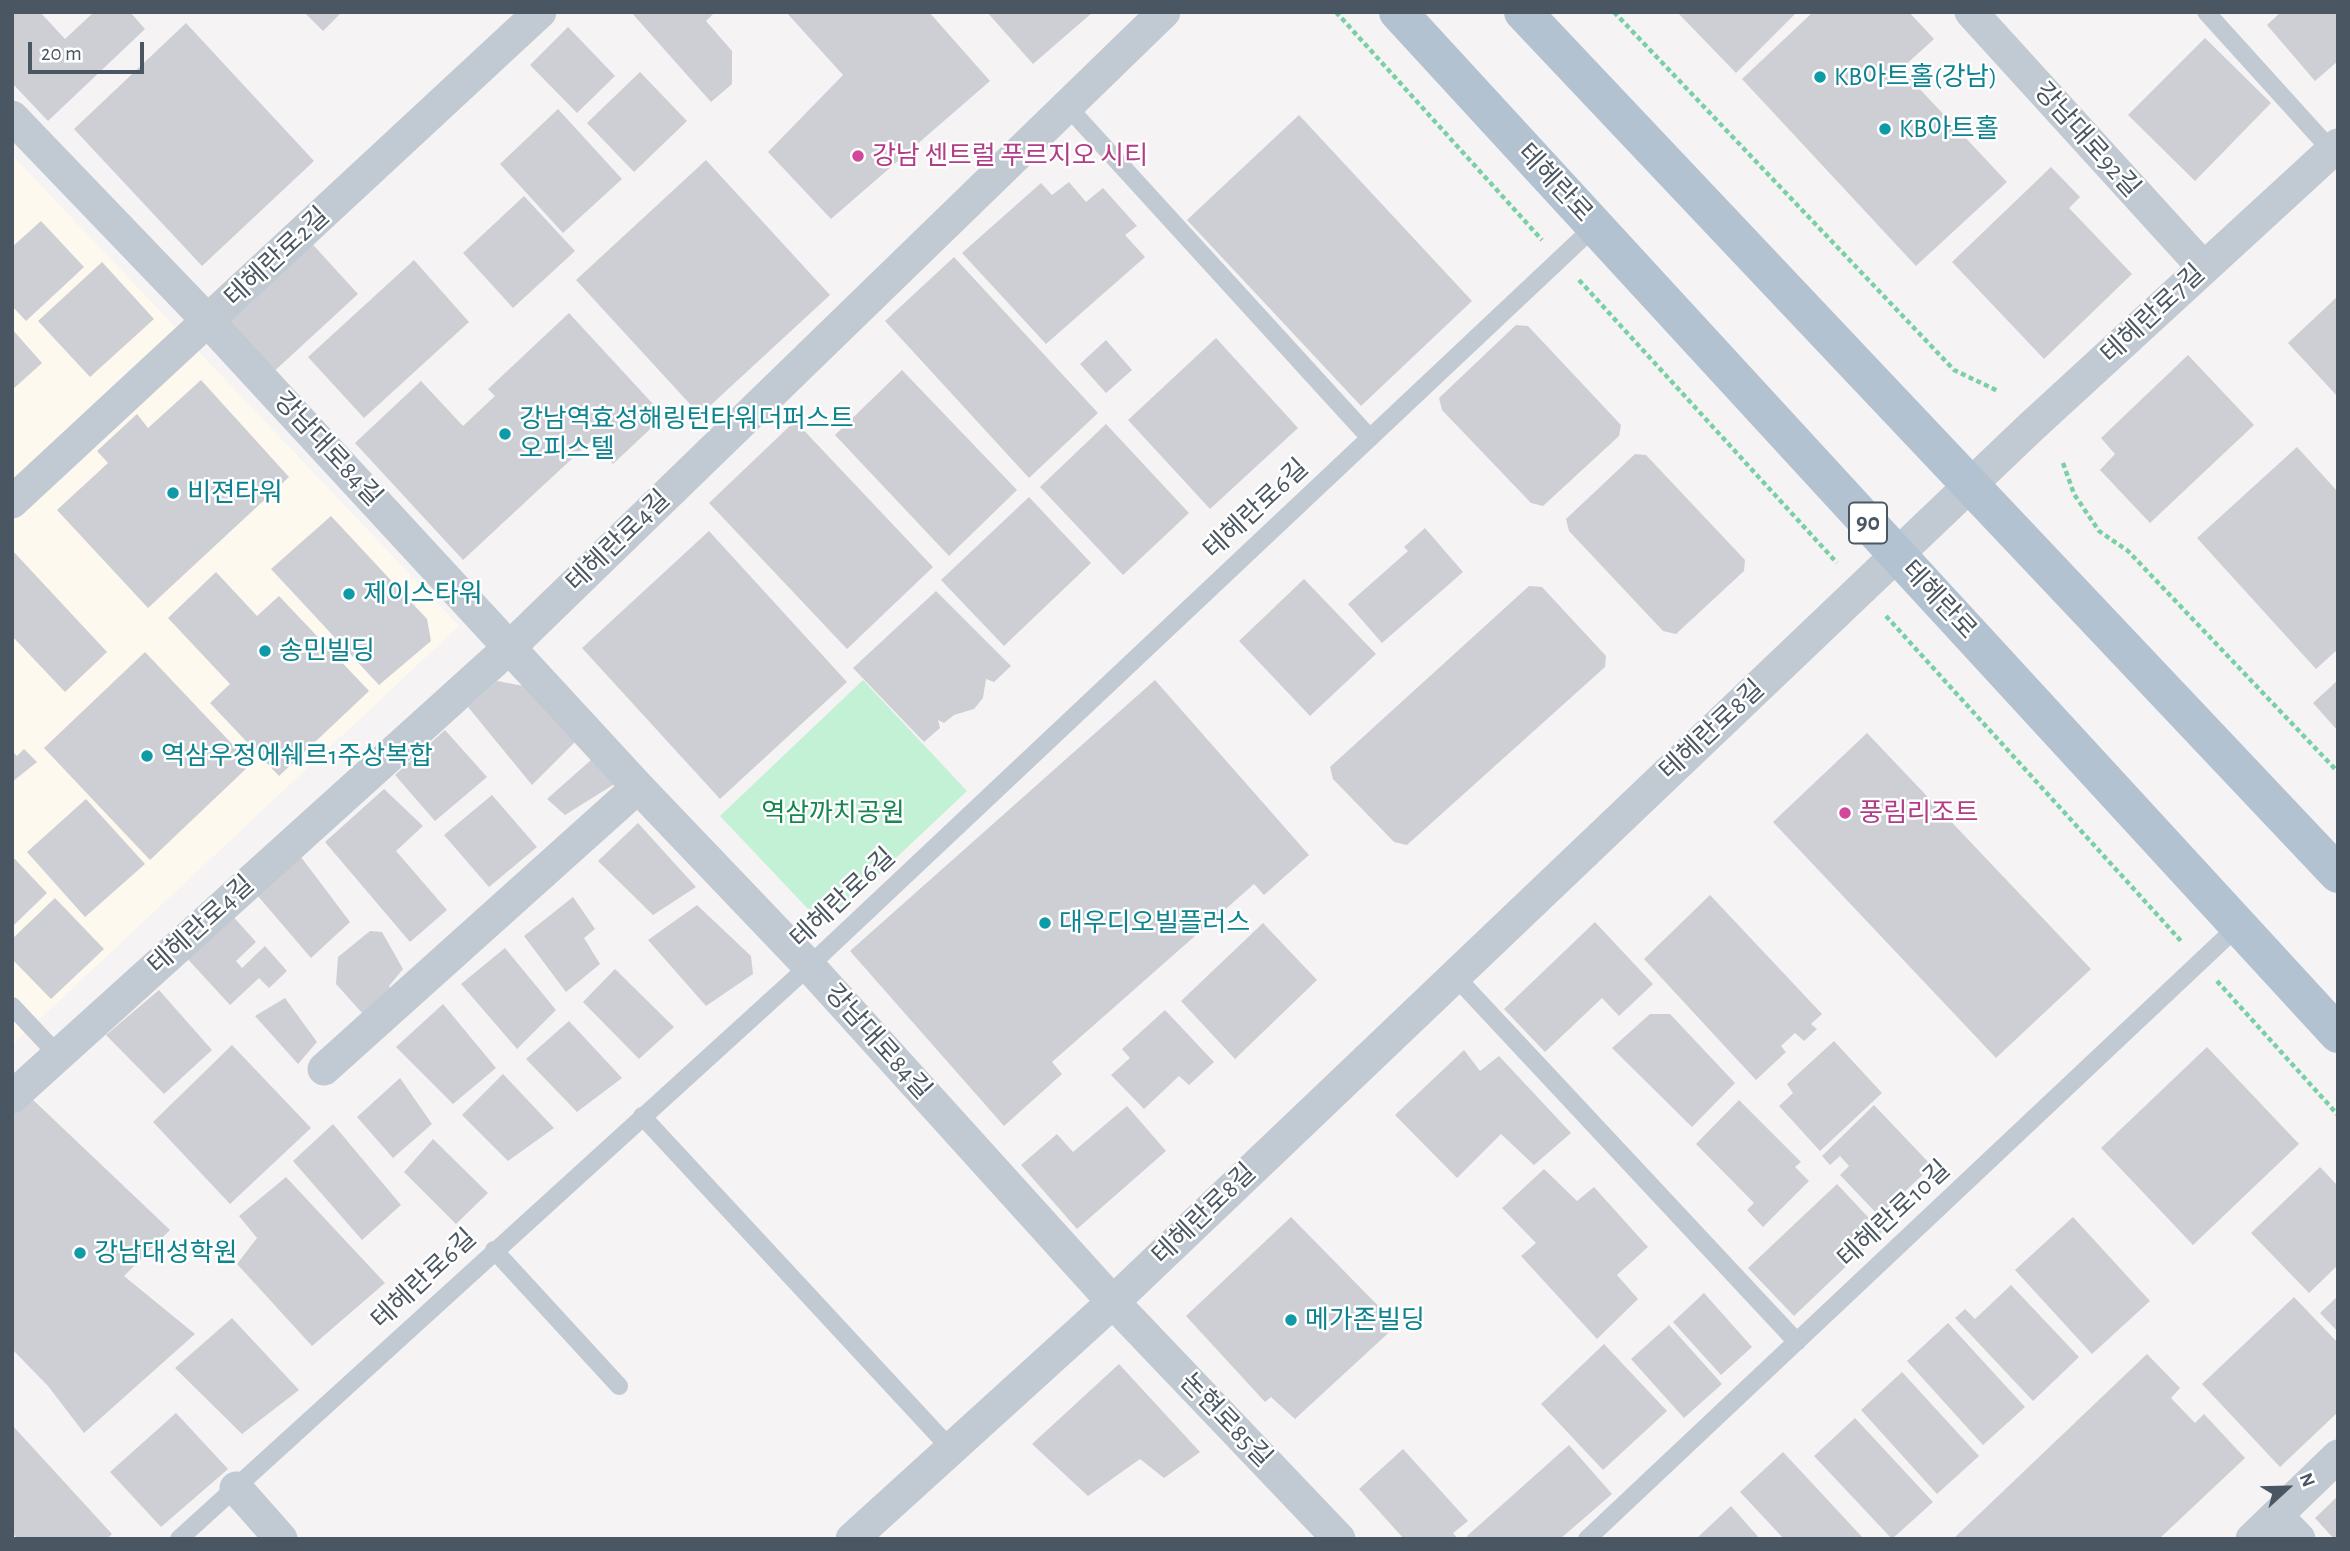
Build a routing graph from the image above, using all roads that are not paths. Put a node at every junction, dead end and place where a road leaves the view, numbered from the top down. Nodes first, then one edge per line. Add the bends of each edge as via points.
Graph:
1 (540, 12) edge
2 (1164, 12) edge
3 (1398, 12) edge
4 (1971, 12) edge
5 (2206, 12) edge
6 (1535, 16) edge
7 (1067, 106) junction
8 (12, 117) edge
9 (2334, 148) edge
10 (1595, 226) junction
11 (2203, 267) junction
12 (208, 321) junction
13 (1370, 438) junction
14 (1970, 486) junction
15 (12, 502) edge
16 (1898, 555) junction
17 (511, 646) junction
18 (638, 787) junction
19 (2338, 874) edge
20 (2237, 927) junction
21 (809, 966) junction
22 (1454, 975) junction
23 (12, 1006) edge
24 (2338, 1034) edge
25 (58, 1055) junction
26 (324, 1069) dead end
27 (12, 1097) edge
28 (642, 1116) junction
29 (494, 1251) junction
30 (1113, 1302) junction
31 (1797, 1342) junction
32 (619, 1386) dead end
33 (950, 1448) junction
34 (2338, 1456) edge
35 (236, 1489) junction
36 (2288, 1527) edge
37 (179, 1539) edge
38 (281, 1539) edge
39 (852, 1539) edge
40 (1339, 1539) edge
41 (1587, 1539) edge
42 (2252, 1539) edge

1 - 12 street, 테헤란로2길
2 - 7 street, 테헤란로4길
3 - 10 main road, 테헤란로 / 90
4 - 11 street, 강남대로92길
5 - 9 lane
6 - 14 main road
7 - 13 lane
7 - 17 street, 테헤란로4길
8 - 12 street, 강남대로84길
9 - 11 street, 테헤란로7길
10 - 13 lane, 테헤란로6길
10 - 16 main road, 테헤란로 / 90
11 - 14 street, 테헤란로7길
12 - 15 street, 테헤란로2길
12 - 17 street, 강남대로84길
13 - 21 lane, 테헤란로6길
14 - 16 street, 테헤란로8길
14 - 19 main road
16 - 20 main road, 테헤란로 / 90
16 - 22 street, 테헤란로8길
17 - 18 street, 강남대로84길
17 - 25 street, 테헤란로4길
18 - 21 street, 강남대로84길
18 - 26 street
20 - 24 main road, 테헤란로 / 90
20 - 31 lane, 테헤란로10길
21 - 28 lane, 테헤란로6길
21 - 30 street, 강남대로84길
22 - 30 street, 테헤란로8길
22 - 31 lane
23 - 25 lane
25 - 27 street, 테헤란로4길
28 - 29 lane, 테헤란로6길
28 - 33 lane
29 - 32 lane
29 - 35 lane, 테헤란로6길
30 - 33 street, 테헤란로8길
30 - 40 street, 논현로85길
31 - 41 lane, 테헤란로10길
33 - 39 street, 테헤란로8길
34 - 36 street
35 - 37 lane, 테헤란로6길
35 - 38 street
36 - 42 street

